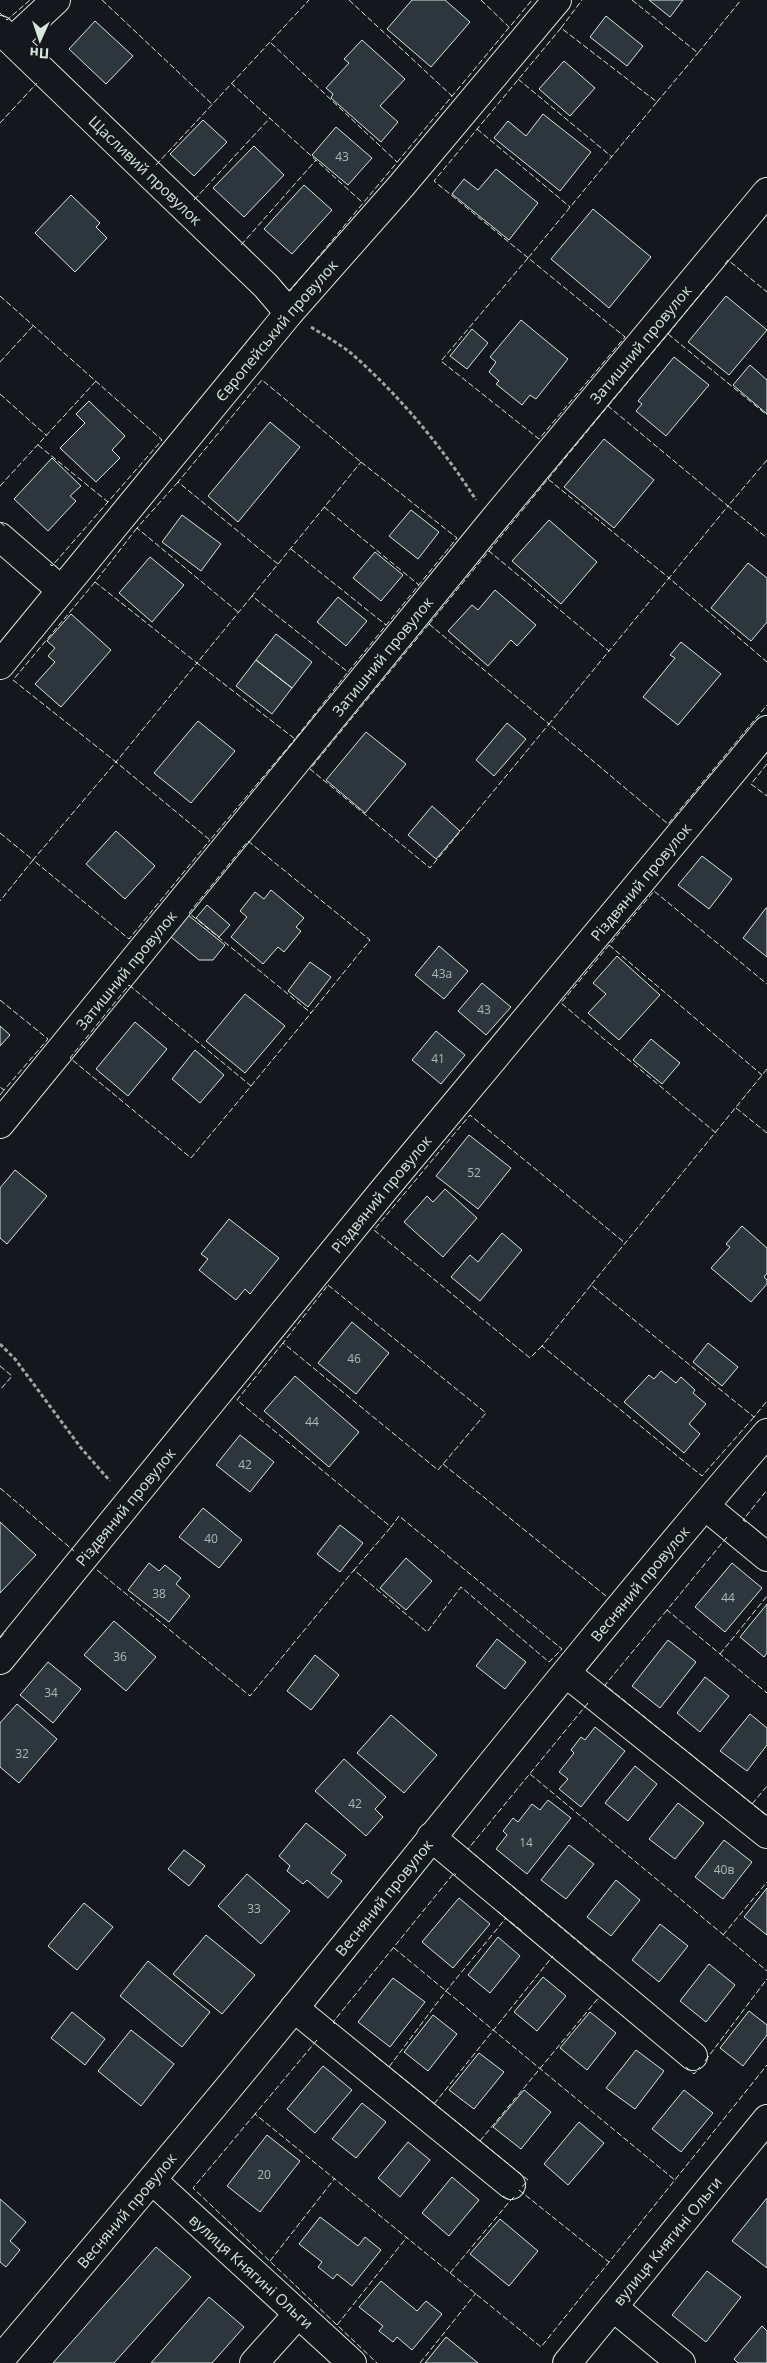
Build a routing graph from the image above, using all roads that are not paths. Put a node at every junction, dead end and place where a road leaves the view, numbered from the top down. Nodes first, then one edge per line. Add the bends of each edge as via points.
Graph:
1 (56, 0) edge
2 (557, 0) edge
3 (6, 36) edge
4 (767, 192) edge
5 (289, 312) junction
6 (0, 537) edge
7 (61, 590) junction
8 (0, 665) edge
9 (767, 730) edge
10 (0, 1124) edge
11 (767, 1433) edge
12 (705, 1506) junction
13 (767, 1557) edge
14 (0, 1660) edge
15 (566, 1673) junction
16 (767, 1834) edge
17 (431, 1837) junction
18 (294, 2008) junction
19 (693, 2056) dead end
20 (763, 2132) edge
21 (152, 2180) junction
22 (511, 2185) dead end
23 (613, 2307) junction
24 (298, 2314) junction
25 (0, 2360) edge
26 (254, 2363) edge
27 (352, 2363) edge
28 (567, 2363) edge
29 (681, 2363) edge

1 - 3 street
2 - 5 street, Європейський провулок
3 - 5 street, Щасливий провулок via 266,286
4 - 10 street, Затишний провулок
5 - 7 street, Європейський провулок
6 - 7 street
7 - 8 street, Європейський провулок
9 - 14 street, Різдвяний провулок via 389,1183
11 - 12 street, Весняний провулок
12 - 13 street
12 - 15 street, Весняний провулок
15 - 16 street
15 - 17 street, Весняний провулок
17 - 18 street, Весняний провулок
17 - 19 street
18 - 21 street, Весняний провулок
18 - 22 street
20 - 23 street, вулиця Княгині Ольги
21 - 24 street, вулиця Княгині Ольги
21 - 25 street, Весняний провулок
23 - 28 street, вулиця Княгині Ольги
23 - 29 street
24 - 26 street
24 - 27 street, вулиця Княгині Ольги

